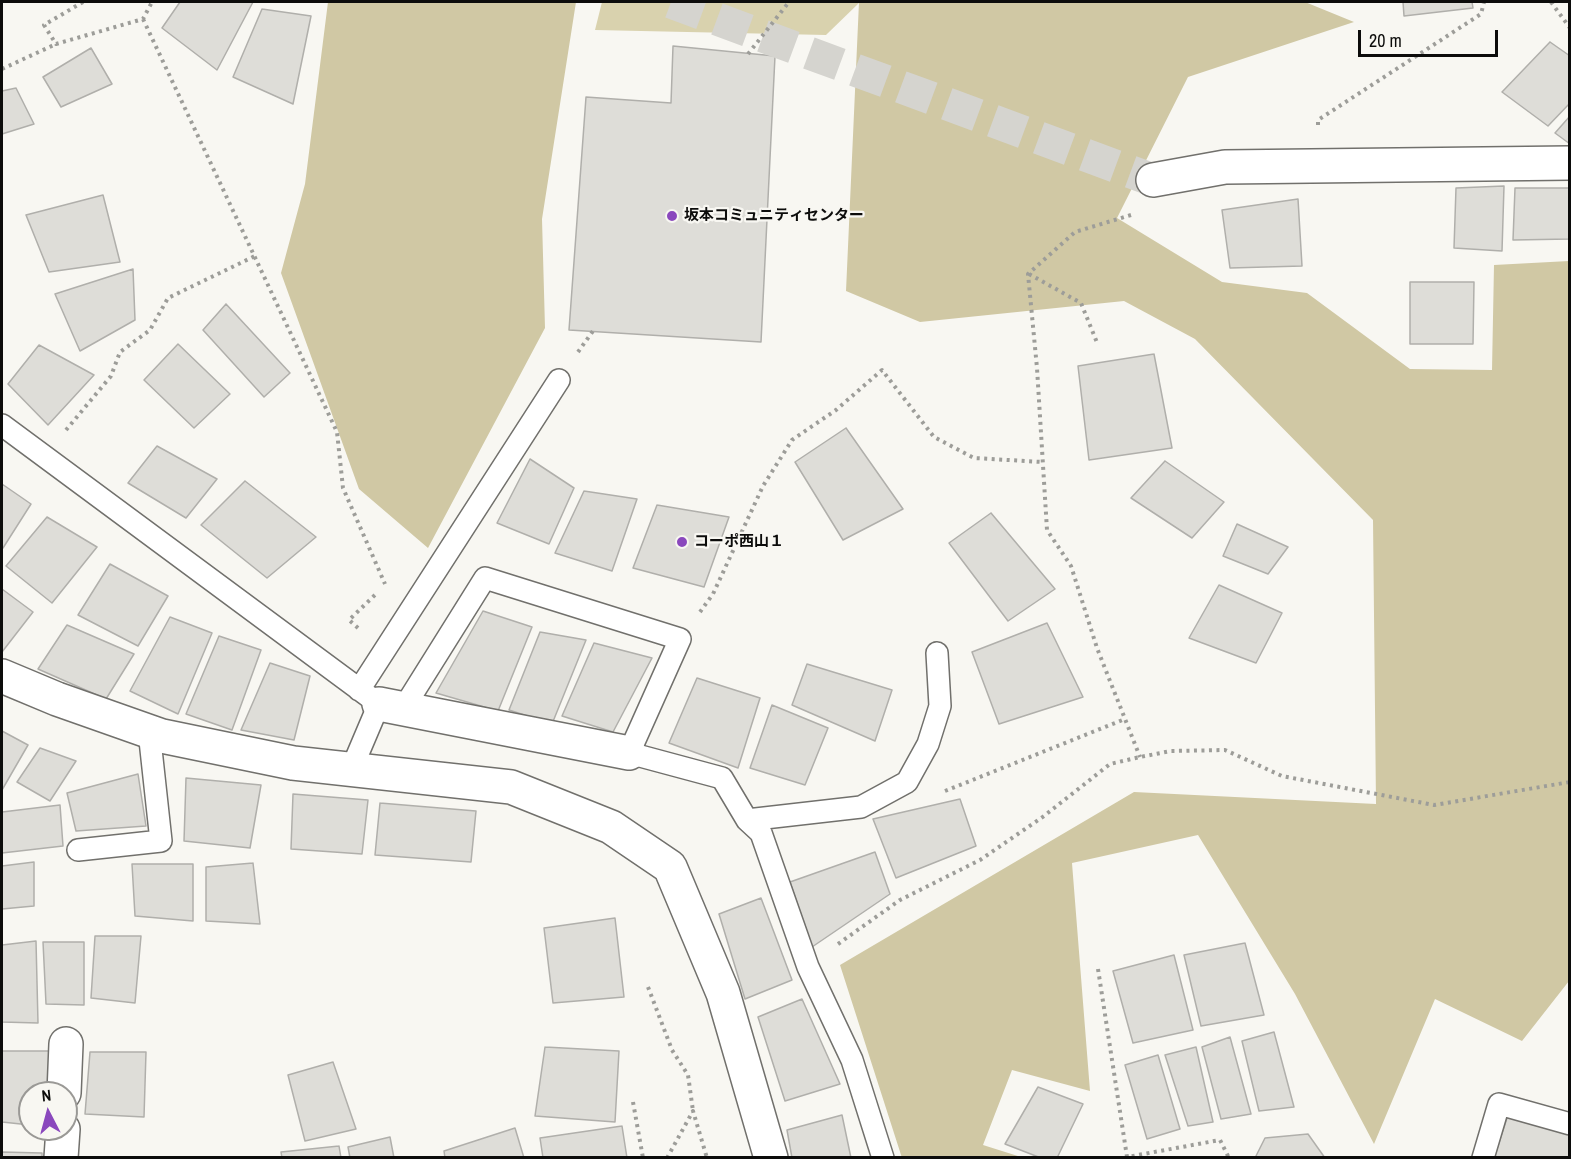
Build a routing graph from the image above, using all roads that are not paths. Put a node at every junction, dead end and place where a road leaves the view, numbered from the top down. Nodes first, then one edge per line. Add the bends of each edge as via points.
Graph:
1 (1569, 163) edge
2 (1153, 180) tunnel mouth
3 (559, 380) dead end
4 (2, 425) edge
5 (937, 653) dead end
6 (2, 676) edge
7 (380, 701) junction
8 (148, 731) junction
9 (629, 753) junction
10 (351, 770) junction
11 (747, 820) junction
12 (78, 850) dead end
13 (66, 1044) dead end
14 (64, 1081) edge
15 (1569, 1125) edge
16 (62, 1141) edge
17 (61, 1158) edge
18 (771, 1158) edge
19 (883, 1158) edge
20 (1483, 1158) edge

1 - 2 street via 1226,167
3 - 7 lane via 384,653
4 - 7 lane
5 - 11 lane via 940,706 928,744 907,782 861,807
6 - 8 street
7 - 9 street
7 - 9 lane via 485,578 680,639
7 - 10 lane
8 - 10 street via 293,763
8 - 12 lane via 161,841
9 - 11 lane via 722,778
10 - 18 street via 511,787 611,827 670,867 723,993
11 - 19 lane via 761,833 808,967 852,1060
13 - 14 street
15 - 20 lane via 1499,1104
16 - 17 street

